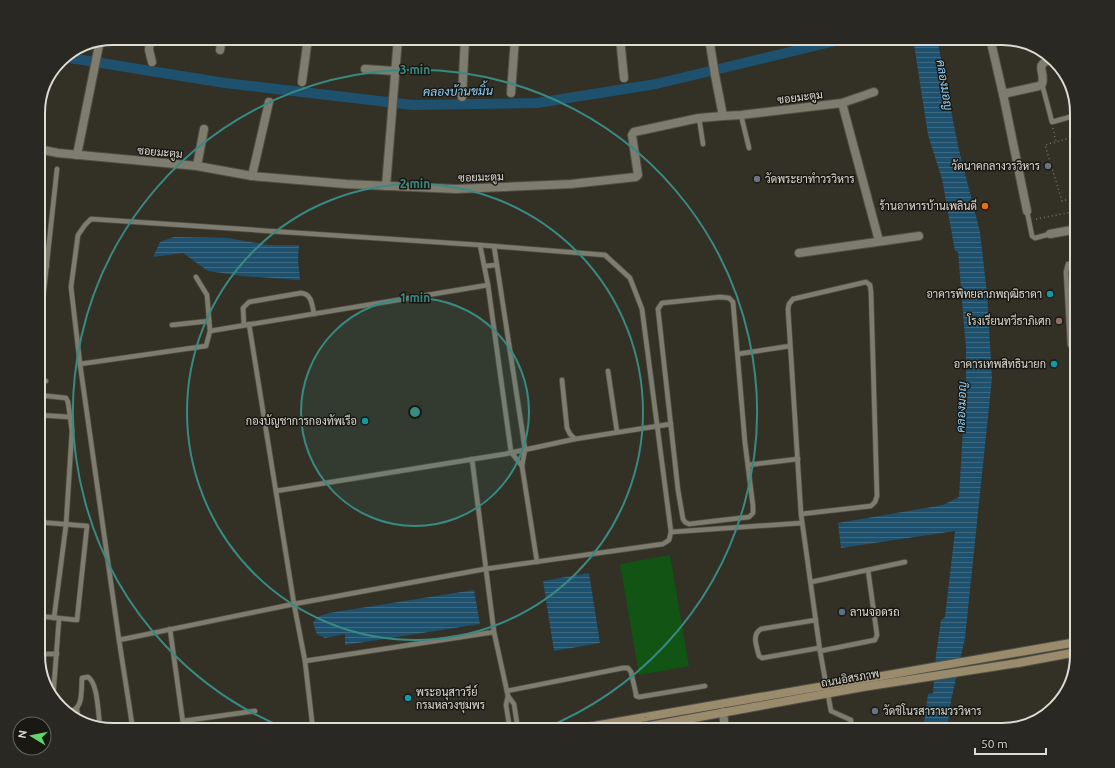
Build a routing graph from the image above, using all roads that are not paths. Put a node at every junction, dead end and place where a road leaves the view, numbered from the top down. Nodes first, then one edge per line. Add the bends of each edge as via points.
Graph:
1 (149, 45) edge
2 (221, 45) edge
3 (307, 45) edge
4 (397, 45) edge
5 (465, 45) edge
6 (514, 45) edge
7 (621, 45) edge
8 (710, 45) edge
9 (992, 45) edge
10 (100, 46) edge
11 (220, 50) dead end
12 (1046, 61) edge
13 (152, 62) dead end
14 (365, 69) dead end
15 (395, 71) junction
16 (624, 78) dead end
17 (302, 82) dead end
18 (1042, 84) junction
19 (874, 92) dead end
20 (511, 93) dead end
21 (1003, 94) junction
22 (462, 96) dead end
23 (269, 102) dead end
24 (842, 103) junction
25 (741, 115) junction
26 (724, 116) junction
27 (1070, 117) edge
28 (699, 118) junction
29 (204, 129) dead end
30 (704, 144) dead end
31 (749, 148) dead end
32 (45, 150) edge
33 (77, 155) junction
34 (197, 166) junction
35 (57, 169) dead end
36 (252, 176) junction
37 (386, 186) junction
38 (1027, 211) joint
39 (1070, 230) edge
40 (1050, 234) joint
41 (918, 236) dead end
42 (878, 241) junction
43 (480, 245) junction
44 (494, 246) junction
45 (799, 253) dead end
46 (1070, 264) edge
47 (47, 266) joint
48 (485, 266) junction
49 (496, 266) junction
50 (196, 277) dead end
51 (45, 284) edge
52 (488, 285) junction
53 (314, 314) junction
54 (209, 321) junction
55 (172, 325) dead end
56 (246, 325) junction
57 (210, 331) junction
58 (1070, 345) edge
59 (790, 346) junction
60 (738, 354) junction
61 (80, 364) junction
62 (608, 371) dead end
63 (562, 380) dead end
64 (45, 396) edge
65 (45, 415) edge
66 (70, 417) junction
67 (671, 424) junction
68 (656, 426) junction
69 (617, 432) junction
70 (575, 439) junction
71 (525, 449) junction
72 (511, 452) junction
73 (472, 459) junction
74 (798, 459) junction
75 (748, 465) junction
76 (522, 466) junction
77 (276, 491) junction
78 (801, 514) junction
79 (45, 523) edge
80 (802, 523) junction
81 (66, 525) junction
82 (671, 532) junction
83 (536, 562) junction
84 (905, 562) dead end
85 (485, 569) junction
86 (868, 570) junction
87 (811, 582) junction
88 (294, 604) junction
89 (45, 617) edge
90 (57, 618) junction
91 (816, 620) junction
92 (170, 629) junction
93 (494, 632) junction
94 (119, 640) junction
95 (1070, 643) edge
96 (820, 650) junction
97 (1070, 653) edge
98 (45, 654) edge
99 (57, 654) junction
100 (305, 661) junction
101 (862, 683) junction
102 (705, 686) dead end
103 (54, 689) edge
104 (827, 689) junction
105 (508, 693) junction
106 (77, 710) junction
107 (74, 711) edge
108 (255, 711) dead end
109 (723, 712) junction
110 (77, 713) edge
111 (99, 721) edge
112 (183, 721) joint
113 (132, 723) edge
114 (312, 723) edge
115 (509, 723) edge
116 (517, 723) edge
117 (615, 723) edge
118 (665, 723) edge
119 (724, 723) edge
120 (851, 723) edge

1 - 13 street
2 - 11 street
3 - 17 street
4 - 15 street
5 - 22 street
6 - 20 street
7 - 16 street
8 - 26 street
9 - 21 street
10 - 33 street
12 - 18 street via 1040,66
14 - 15 street
15 - 37 street
18 - 21 street
18 - 27 lane via 1052,122
19 - 24 street, ซอยมะตูม
21 - 38 street
23 - 36 street
24 - 25 street, ซอยมะตูม
24 - 42 street
25 - 26 street, ซอยมะตูม
25 - 31 lane
26 - 28 street, ซอยมะตูม
28 - 30 lane
28 - 37 street, ซอยมะตูม via 634,132 632,134 639,173 636,177 571,184 456,189
29 - 34 street
32 - 33 street, ซอยมะตูม
33 - 34 street, ซอยมะตูม
34 - 36 street, ซอยมะตูม
35 - 47 lane
36 - 37 street, ซอยมะตูม
38 - 40 lane via 1032,236 1034,238
39 - 40 street
41 - 42 street
42 - 45 street
43 - 44 lane
43 - 48 lane
43 - 61 lane via 91,219 78,235 71,287
44 - 49 lane
44 - 68 lane via 605,256 630,278 642,309
46 - 58 lane via 1066,272
47 - 51 lane
48 - 49 lane
48 - 52 lane
49 - 71 lane
50 - 54 lane via 207,294
52 - 53 lane
52 - 72 lane
53 - 56 lane
53 - 56 lane via 310,297 301,293 249,302 243,308
54 - 55 lane
54 - 57 lane
56 - 57 lane
56 - 77 lane
57 - 61 lane via 206,346
59 - 60 lane
59 - 74 lane
59 - 78 lane via 788,309 793,300 866,282 870,285 877,496 871,506
60 - 67 lane via 733,302 729,298 660,305 658,309
60 - 75 lane
61 - 94 lane
62 - 69 lane
63 - 70 lane via 567,428
64 - 66 lane via 66,398
65 - 66 lane
66 - 81 lane via 72,431
67 - 68 lane
67 - 75 lane via 678,490 685,522 689,524 751,516 753,506
68 - 69 lane
68 - 82 lane
69 - 70 lane
70 - 71 lane
71 - 72 lane
71 - 76 lane
72 - 73 lane
72 - 76 lane
73 - 77 lane
73 - 85 lane
74 - 75 lane
74 - 78 lane
76 - 83 lane
77 - 88 lane
78 - 80 lane
79 - 81 lane
80 - 82 lane
80 - 87 lane
81 - 90 lane
81 - 90 lane via 87,526 77,620
82 - 83 lane via 669,540 663,544
83 - 85 lane
84 - 86 lane
85 - 88 lane
85 - 93 lane
86 - 87 lane
86 - 96 lane via 877,636 875,640
87 - 91 lane
88 - 92 lane
88 - 100 lane
89 - 90 lane
90 - 99 lane
91 - 96 lane
91 - 96 lane via 761,629 756,634 756,641 759,656 762,658
92 - 94 lane
92 - 112 lane
93 - 100 lane
93 - 105 lane
94 - 113 lane
95 - 101 main road
96 - 104 lane
97 - 101 main road, ถนนอิสรภาพ via 1018,663
98 - 99 lane
99 - 103 lane
100 - 114 lane
101 - 104 main road, ถนนอิสรภาพ
102 - 105 lane via 639,697 636,696 631,672 624,668
104 - 109 main road, ถนนอิสรภาพ
104 - 117 main road
104 - 120 lane via 831,711 851,720
105 - 115 lane via 506,705
105 - 116 lane via 514,704
106 - 107 lane
106 - 110 lane
106 - 111 lane via 82,678 88,677 92,679 95,688
108 - 112 lane
109 - 118 main road, ถนนอิสรภาพ
109 - 119 street

